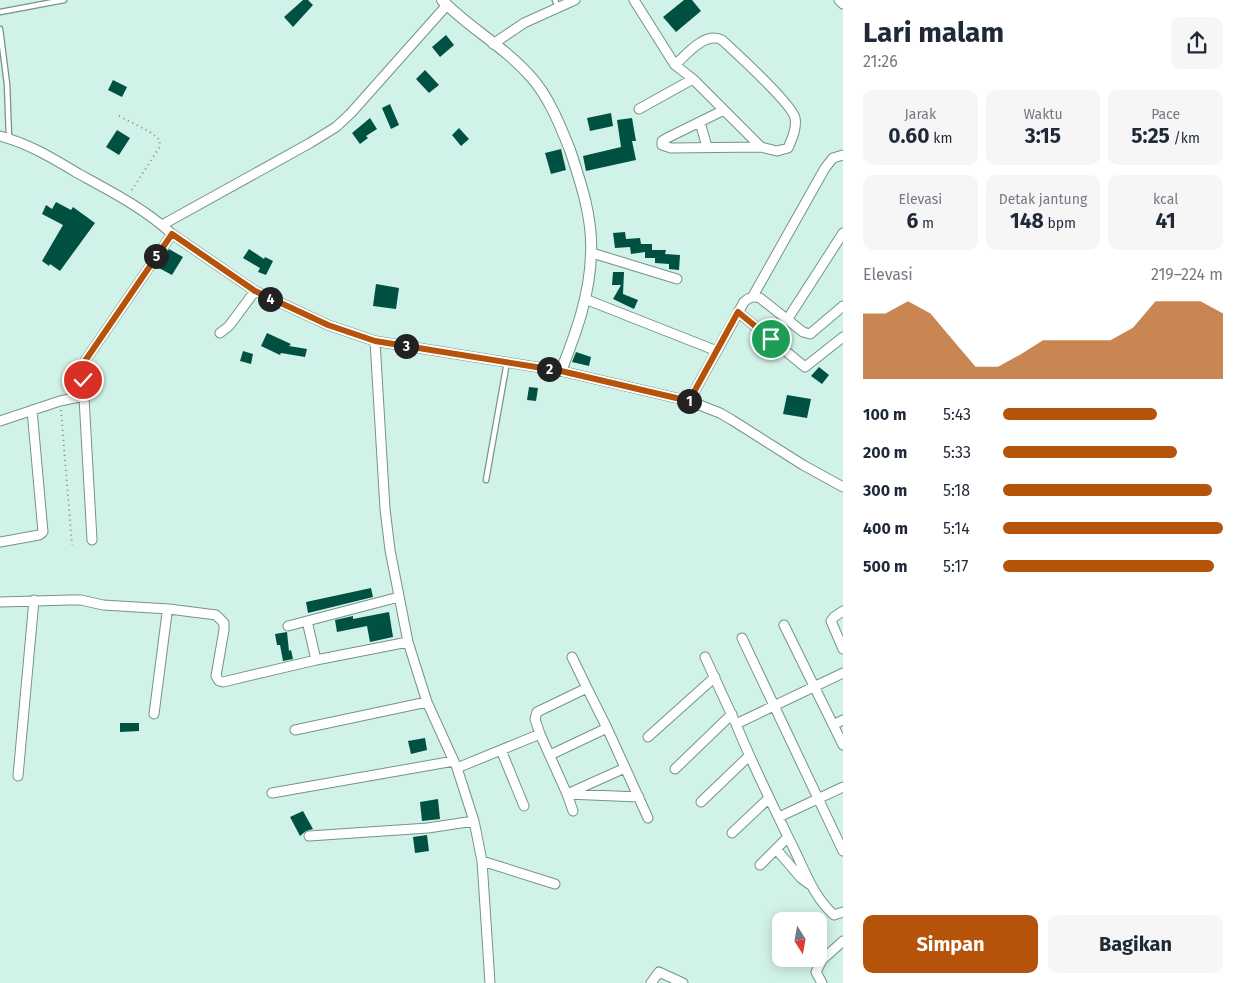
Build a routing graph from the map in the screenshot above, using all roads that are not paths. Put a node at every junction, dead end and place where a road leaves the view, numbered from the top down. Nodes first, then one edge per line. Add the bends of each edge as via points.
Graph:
1 (64, 0) edge
2 (575, 0) edge
3 (634, 0) edge
4 (839, 0) edge
5 (444, 2) edge
6 (557, 4) edge
7 (843, 4) edge
8 (0, 12) edge
9 (0, 30) edge
10 (494, 44) junction
11 (675, 65) junction
12 (693, 79) junction
13 (639, 109) dead end
14 (724, 110) junction
15 (700, 122) junction
16 (5, 137) edge
17 (707, 147) junction
18 (760, 147) junction
19 (843, 156) edge
20 (162, 225) junction
21 (843, 233) edge
22 (172, 234) junction
23 (592, 253) junction
24 (677, 279) dead end
25 (255, 291) junction
26 (754, 296) junction
27 (585, 299) junction
28 (843, 306) edge
29 (738, 312) junction
30 (787, 320) junction
31 (220, 333) dead end
32 (843, 337) edge
33 (375, 341) junction
34 (717, 351) junction
35 (507, 362) junction
36 (561, 371) junction
37 (84, 396) junction
38 (689, 401) junction
39 (32, 410) junction
40 (0, 421) edge
41 (486, 480) dead end
42 (842, 484) edge
43 (92, 540) dead end
44 (0, 542) edge
45 (399, 597) junction
46 (34, 600) junction
47 (0, 602) edge
48 (169, 609) junction
49 (843, 611) edge
50 (307, 621) junction
51 (784, 625) dead end
52 (288, 626) dead end
53 (742, 638) dead end
54 (408, 642) junction
55 (843, 649) edge
56 (706, 656) dead end
57 (572, 657) dead end
58 (316, 660) junction
59 (843, 673) edge
60 (715, 677) junction
61 (815, 686) junction
62 (587, 688) junction
63 (427, 702) junction
64 (775, 706) junction
65 (154, 714) dead end
66 (732, 714) junction
67 (843, 720) edge
68 (736, 724) junction
69 (834, 724) junction
70 (607, 728) junction
71 (295, 730) dead end
72 (540, 734) junction
73 (648, 738) dead end
74 (843, 745) edge
75 (501, 750) junction
76 (550, 755) junction
77 (749, 756) junction
78 (455, 764) junction
79 (625, 768) junction
80 (675, 769) dead end
81 (18, 776) dead end
82 (843, 788) edge
83 (272, 793) dead end
84 (567, 794) junction
85 (639, 797) junction
86 (769, 798) junction
87 (819, 798) junction
88 (701, 802) dead end
89 (524, 806) dead end
90 (573, 810) dead end
91 (779, 817) junction
92 (648, 818) dead end
93 (474, 821) junction
94 (732, 833) dead end
95 (310, 836) dead end
96 (788, 837) junction
97 (776, 849) junction
98 (843, 851) edge
99 (482, 861) junction
100 (760, 865) dead end
101 (555, 884) dead end
102 (809, 884) junction
103 (843, 912) edge
104 (843, 940) edge
105 (490, 983) edge
106 (651, 983) edge
107 (683, 983) edge
108 (822, 983) edge

1 - 8 lane
2 - 6 street
3 - 11 street
4 - 7 street
5 - 10 street
5 - 20 street via 352,113 336,127
6 - 10 street
9 - 16 lane via 7,84
10 - 23 street via 533,78 556,117 578,174
11 - 12 street
11 - 18 street via 708,38 717,37 756,71 792,112 796,122 788,148 777,152
12 - 13 street
12 - 14 street
14 - 15 street
14 - 18 street
15 - 17 street
15 - 17 street via 662,141 662,145 671,148
16 - 20 street via 48,156 126,199
17 - 18 street
19 - 26 street via 833,158 825,168
20 - 22 street
21 - 30 street
22 - 25 street
22 - 37 street via 85,361
23 - 24 street
23 - 27 street
25 - 31 street
25 - 33 street via 319,321
26 - 29 street via 744,302
26 - 30 street
27 - 34 street
27 - 36 street
28 - 30 street via 810,334
29 - 32 street via 805,367
29 - 34 street
33 - 35 street
33 - 45 street via 385,509
34 - 38 street
35 - 36 street
35 - 41 lane
36 - 38 street
37 - 39 street
37 - 43 street
38 - 42 street via 720,413 804,465
39 - 40 street
39 - 44 street via 44,532
45 - 50 street
45 - 54 street
46 - 47 street
46 - 48 street via 81,600 102,605
46 - 81 street
48 - 58 street via 216,615 221,619 224,630 216,676 221,682
48 - 65 street
49 - 55 street via 831,621
50 - 52 street
50 - 58 street
51 - 61 street
53 - 64 street
54 - 58 street
54 - 63 street
56 - 60 street
57 - 62 street
59 - 61 street
60 - 66 street
60 - 73 street
61 - 64 street
61 - 69 street
62 - 70 street
62 - 72 street via 536,712
63 - 71 street
63 - 78 street
64 - 68 street
64 - 87 street
66 - 68 street
66 - 80 street
67 - 69 street
68 - 77 street
69 - 74 street
70 - 76 street
70 - 79 street
72 - 75 street
72 - 76 street
75 - 78 street
75 - 89 street
76 - 84 street
77 - 86 street
77 - 88 street
78 - 83 street
78 - 93 street
79 - 84 street
79 - 85 street
82 - 87 street
84 - 85 street
84 - 90 street
85 - 92 street
86 - 91 street
86 - 94 street
87 - 91 street
87 - 98 street
91 - 96 street
93 - 95 street via 428,828
93 - 99 street
96 - 97 street
96 - 102 street
97 - 100 street
97 - 102 street
99 - 101 street
99 - 105 street
102 - 103 street via 834,915
104 - 108 street via 819,965 816,972
106 - 107 street via 659,972

